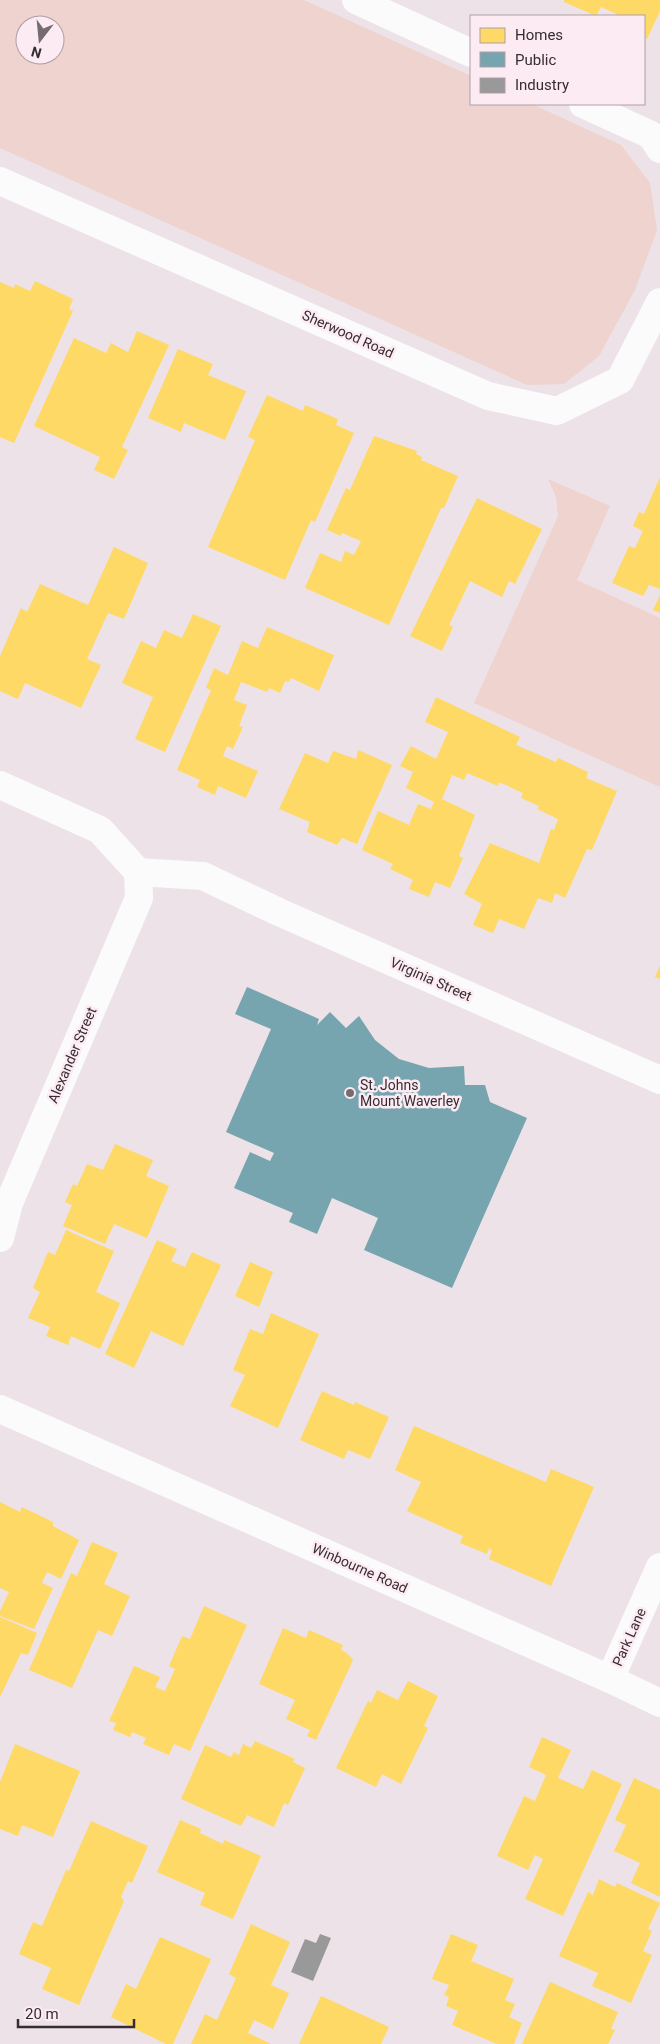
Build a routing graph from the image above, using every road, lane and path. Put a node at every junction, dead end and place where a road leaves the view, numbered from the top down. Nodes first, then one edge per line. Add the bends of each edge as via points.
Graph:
1 (356, 0) edge
2 (470, 53) edge
3 (586, 105) edge
4 (660, 149) edge
5 (0, 181) edge
6 (660, 303) edge
7 (0, 785) edge
8 (138, 885) junction
9 (660, 1080) edge
10 (0, 1238) edge
11 (0, 1409) edge
12 (0, 1422) edge
13 (59, 1434) junction
14 (660, 1567) edge
15 (610, 1679) junction
16 (660, 1703) edge

1 - 2 street
3 - 4 street via 651,135
5 - 6 street, Sherwood Road via 488,396 557,411 620,380
7 - 8 street via 100,830
8 - 9 street, Virginia Street via 203,876
8 - 10 street, Alexander Street via 9,1203
11 - 13 street, Winbourne Road
12 - 13 street, Winbourne Road
13 - 15 street, Winbourne Road
14 - 15 street, Park Lane
15 - 16 street, Winbourne Road

